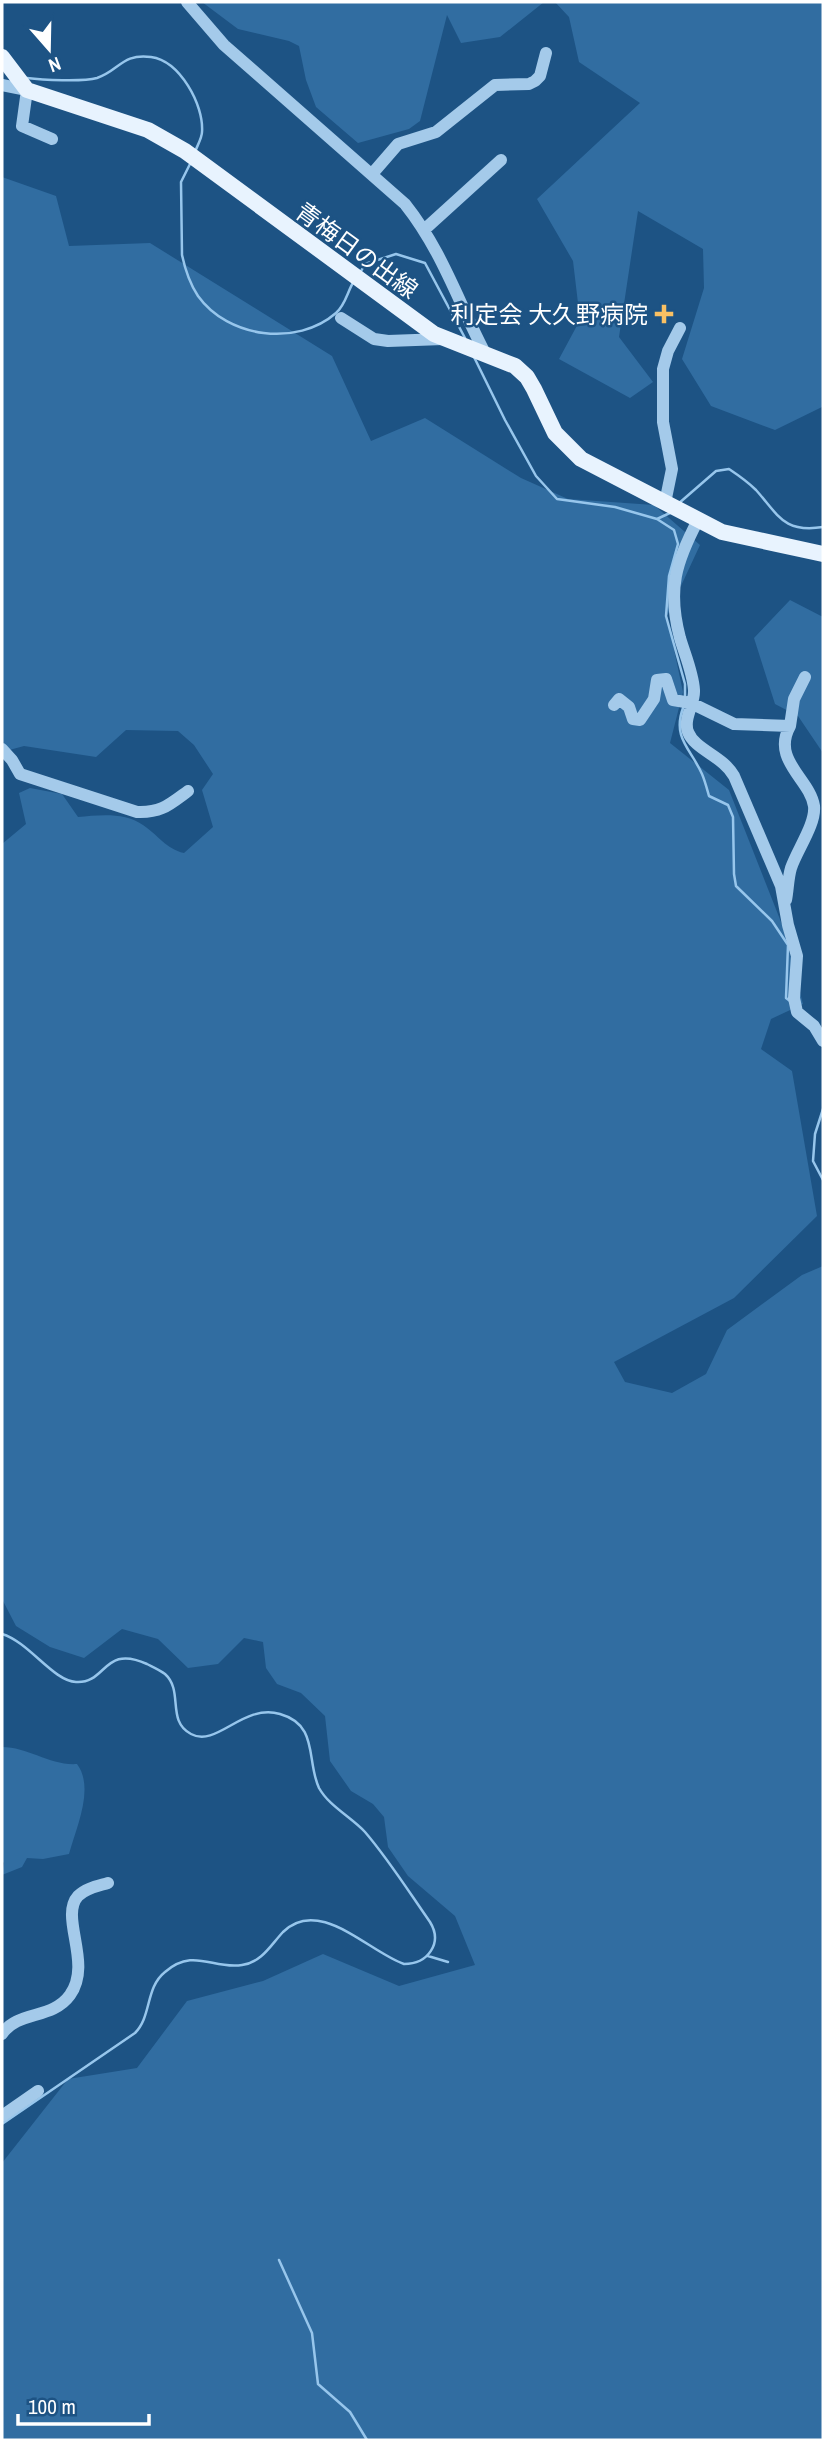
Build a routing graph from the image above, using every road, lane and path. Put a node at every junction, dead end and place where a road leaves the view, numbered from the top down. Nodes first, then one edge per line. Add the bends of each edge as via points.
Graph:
1 (187, 2) edge
2 (546, 53) dead end
3 (2, 57) edge
4 (20, 80) junction
5 (2, 85) edge
6 (52, 139) dead end
7 (501, 160) dead end
8 (372, 174) junction
9 (425, 229) junction
10 (341, 318) dead end
11 (680, 328) dead end
12 (444, 339) junction
13 (475, 351) junction
14 (673, 506) junction
15 (698, 520) junction
16 (823, 554) edge
17 (805, 677) dead end
18 (691, 703) junction
19 (614, 705) dead end
20 (790, 726) junction
21 (2, 749) edge
22 (188, 791) dead end
23 (785, 904) junction
24 (823, 1041) edge
25 (108, 1883) dead end
26 (2, 2034) edge
27 (37, 2091) dead end
28 (2, 2116) edge

1 - 8 street via 224,45
2 - 8 street via 535,81 495,85 436,132 398,144
3 - 4 main road
4 - 5 street
4 - 6 street via 22,126
4 - 12 main road, 青梅日の出線 via 148,130 185,151
7 - 9 street
8 - 9 street
9 - 13 street via 450,274
10 - 12 street via 374,339
11 - 14 street via 663,369 663,422
12 - 13 main road, 青梅日の出線
13 - 14 main road, 青梅日の出線 via 514,366 527,377 549,424 581,460
14 - 15 main road, 青梅日の出線
15 - 16 main road, 青梅日の出線 via 722,532
15 - 18 street via 677,564 674,591 678,631 694,688
17 - 20 street via 794,699
18 - 19 street via 673,700 666,679 657,680 654,699 640,720 633,719 629,706 620,699
18 - 20 street via 734,724
18 - 23 street via 686,723 689,734 730,768
20 - 23 street via 784,743 790,763 814,803 814,815 790,870
21 - 22 street via 20,774 137,812 154,813
23 - 24 street via 797,956 797,1012
25 - 26 street via 84,1891 72,1907 79,1962 72,1993 59,2007 13,2022
27 - 28 street

